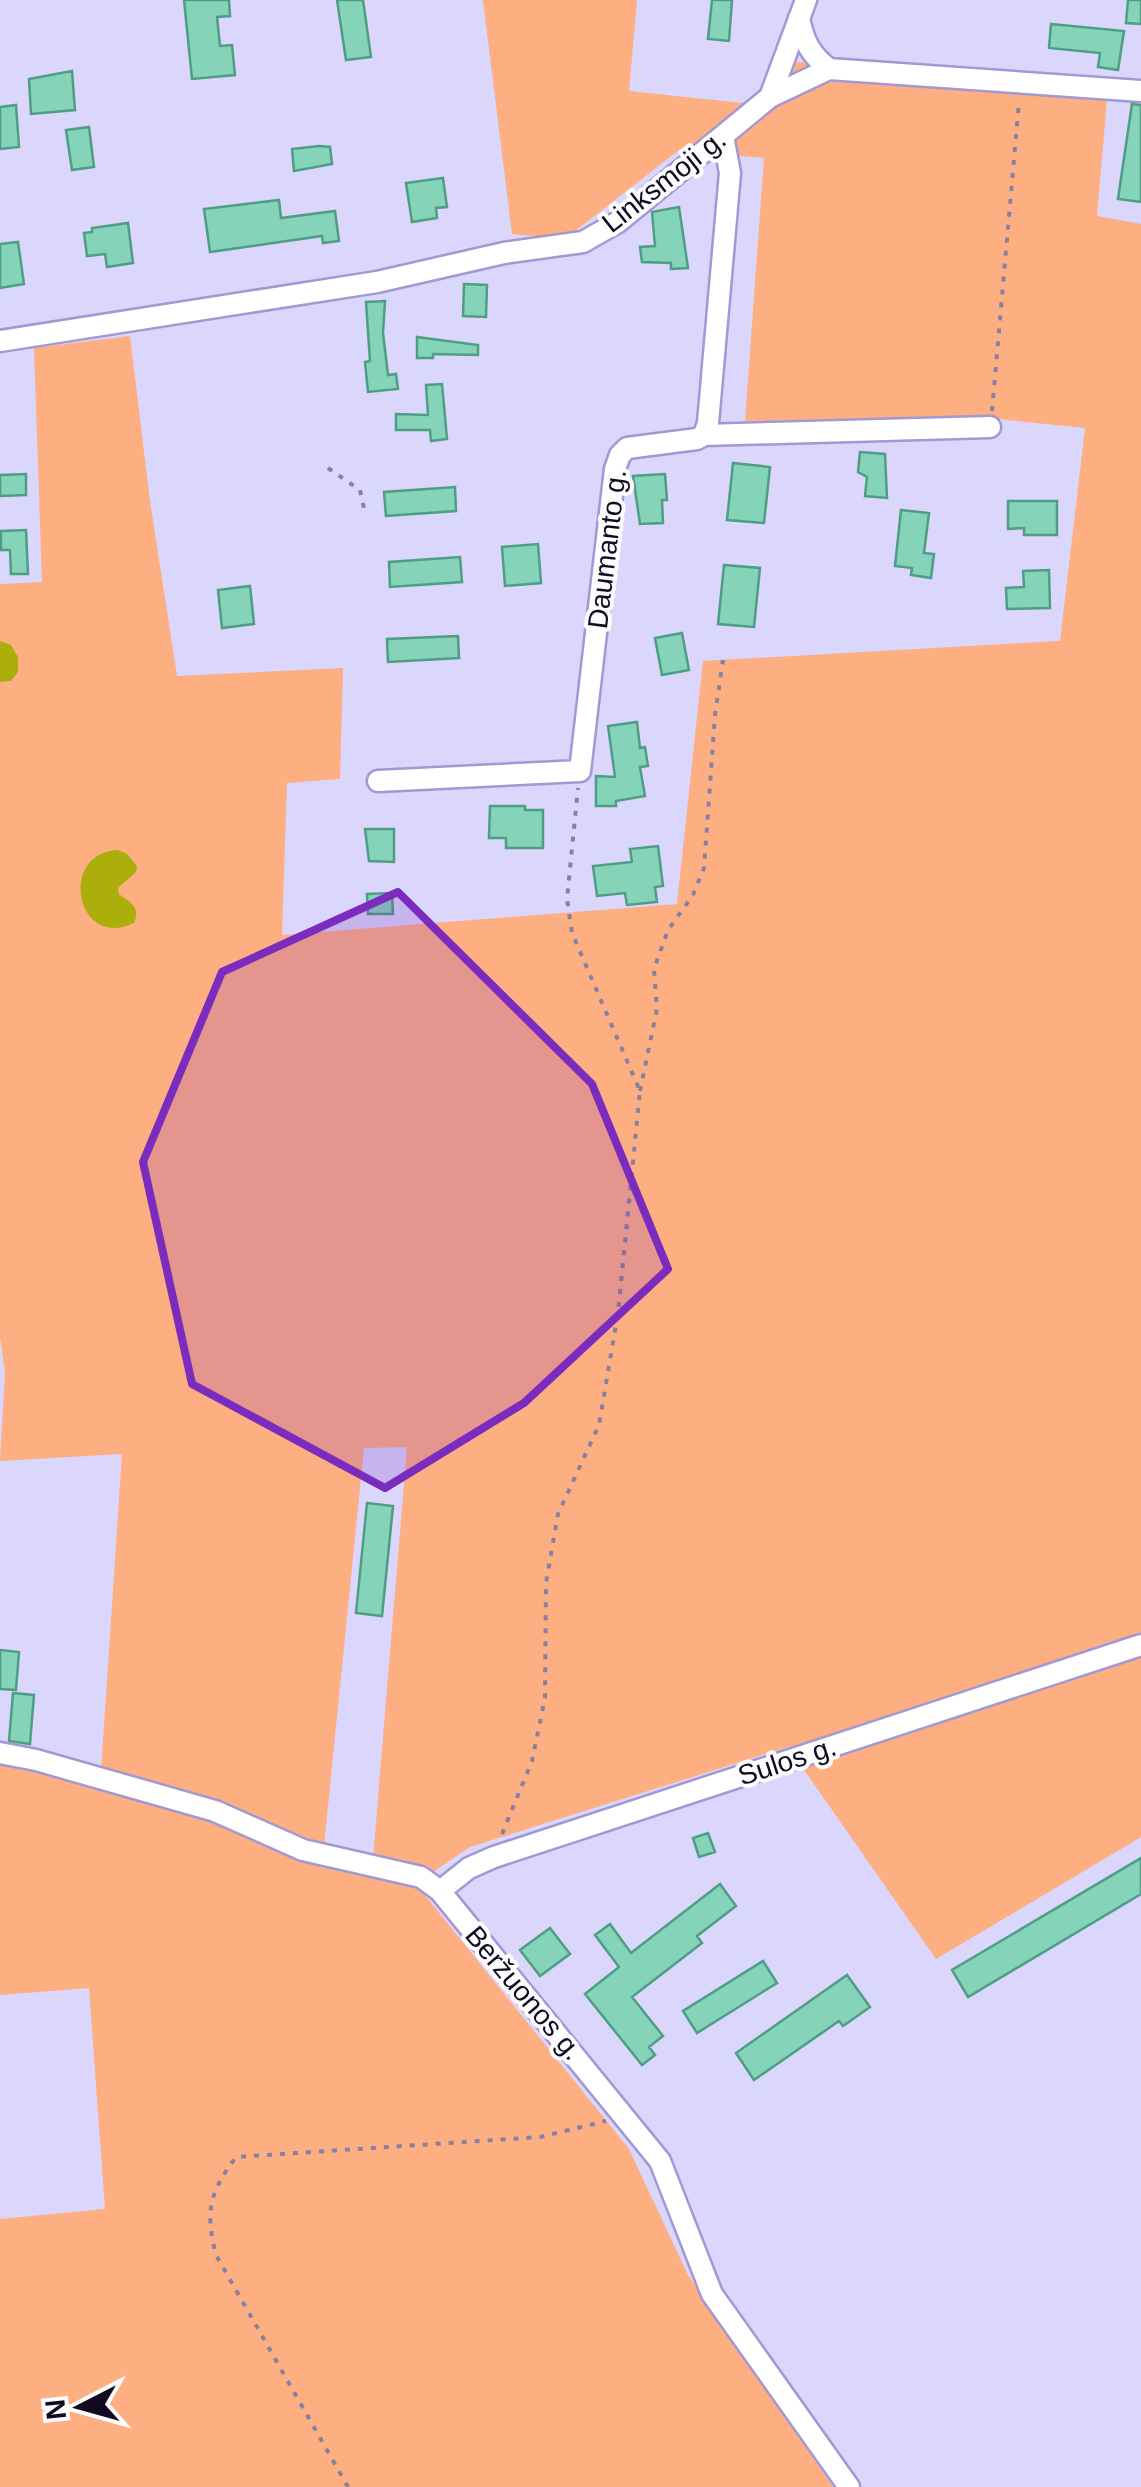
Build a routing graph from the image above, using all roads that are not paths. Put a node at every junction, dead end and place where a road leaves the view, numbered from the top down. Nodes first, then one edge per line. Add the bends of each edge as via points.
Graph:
1 (802, 9) edge
2 (829, 69) junction
3 (1141, 92) edge
4 (770, 97) junction
5 (723, 136) junction
6 (0, 341) edge
7 (990, 426) road end
8 (704, 434) junction
9 (378, 781) dead end
10 (1141, 1644) edge
11 (0, 1753) edge
12 (440, 1891) junction
13 (848, 2487) edge

1 - 2 street via 804,42
1 - 4 street
2 - 3 street, Linksmoji g.
2 - 4 street, Linksmoji g.
4 - 5 street, Linksmoji g.
5 - 6 street, Linksmoji g. via 618,222 583,242
5 - 8 street via 730,173
7 - 8 street
8 - 9 street, Daumanto g. via 626,448 615,468 580,771
10 - 12 street, Sulos g. via 494,1857
11 - 12 street, Beržuonos g. via 215,1811 304,1850 421,1877
12 - 13 street, Beržuonos g. via 660,2160 712,2294

